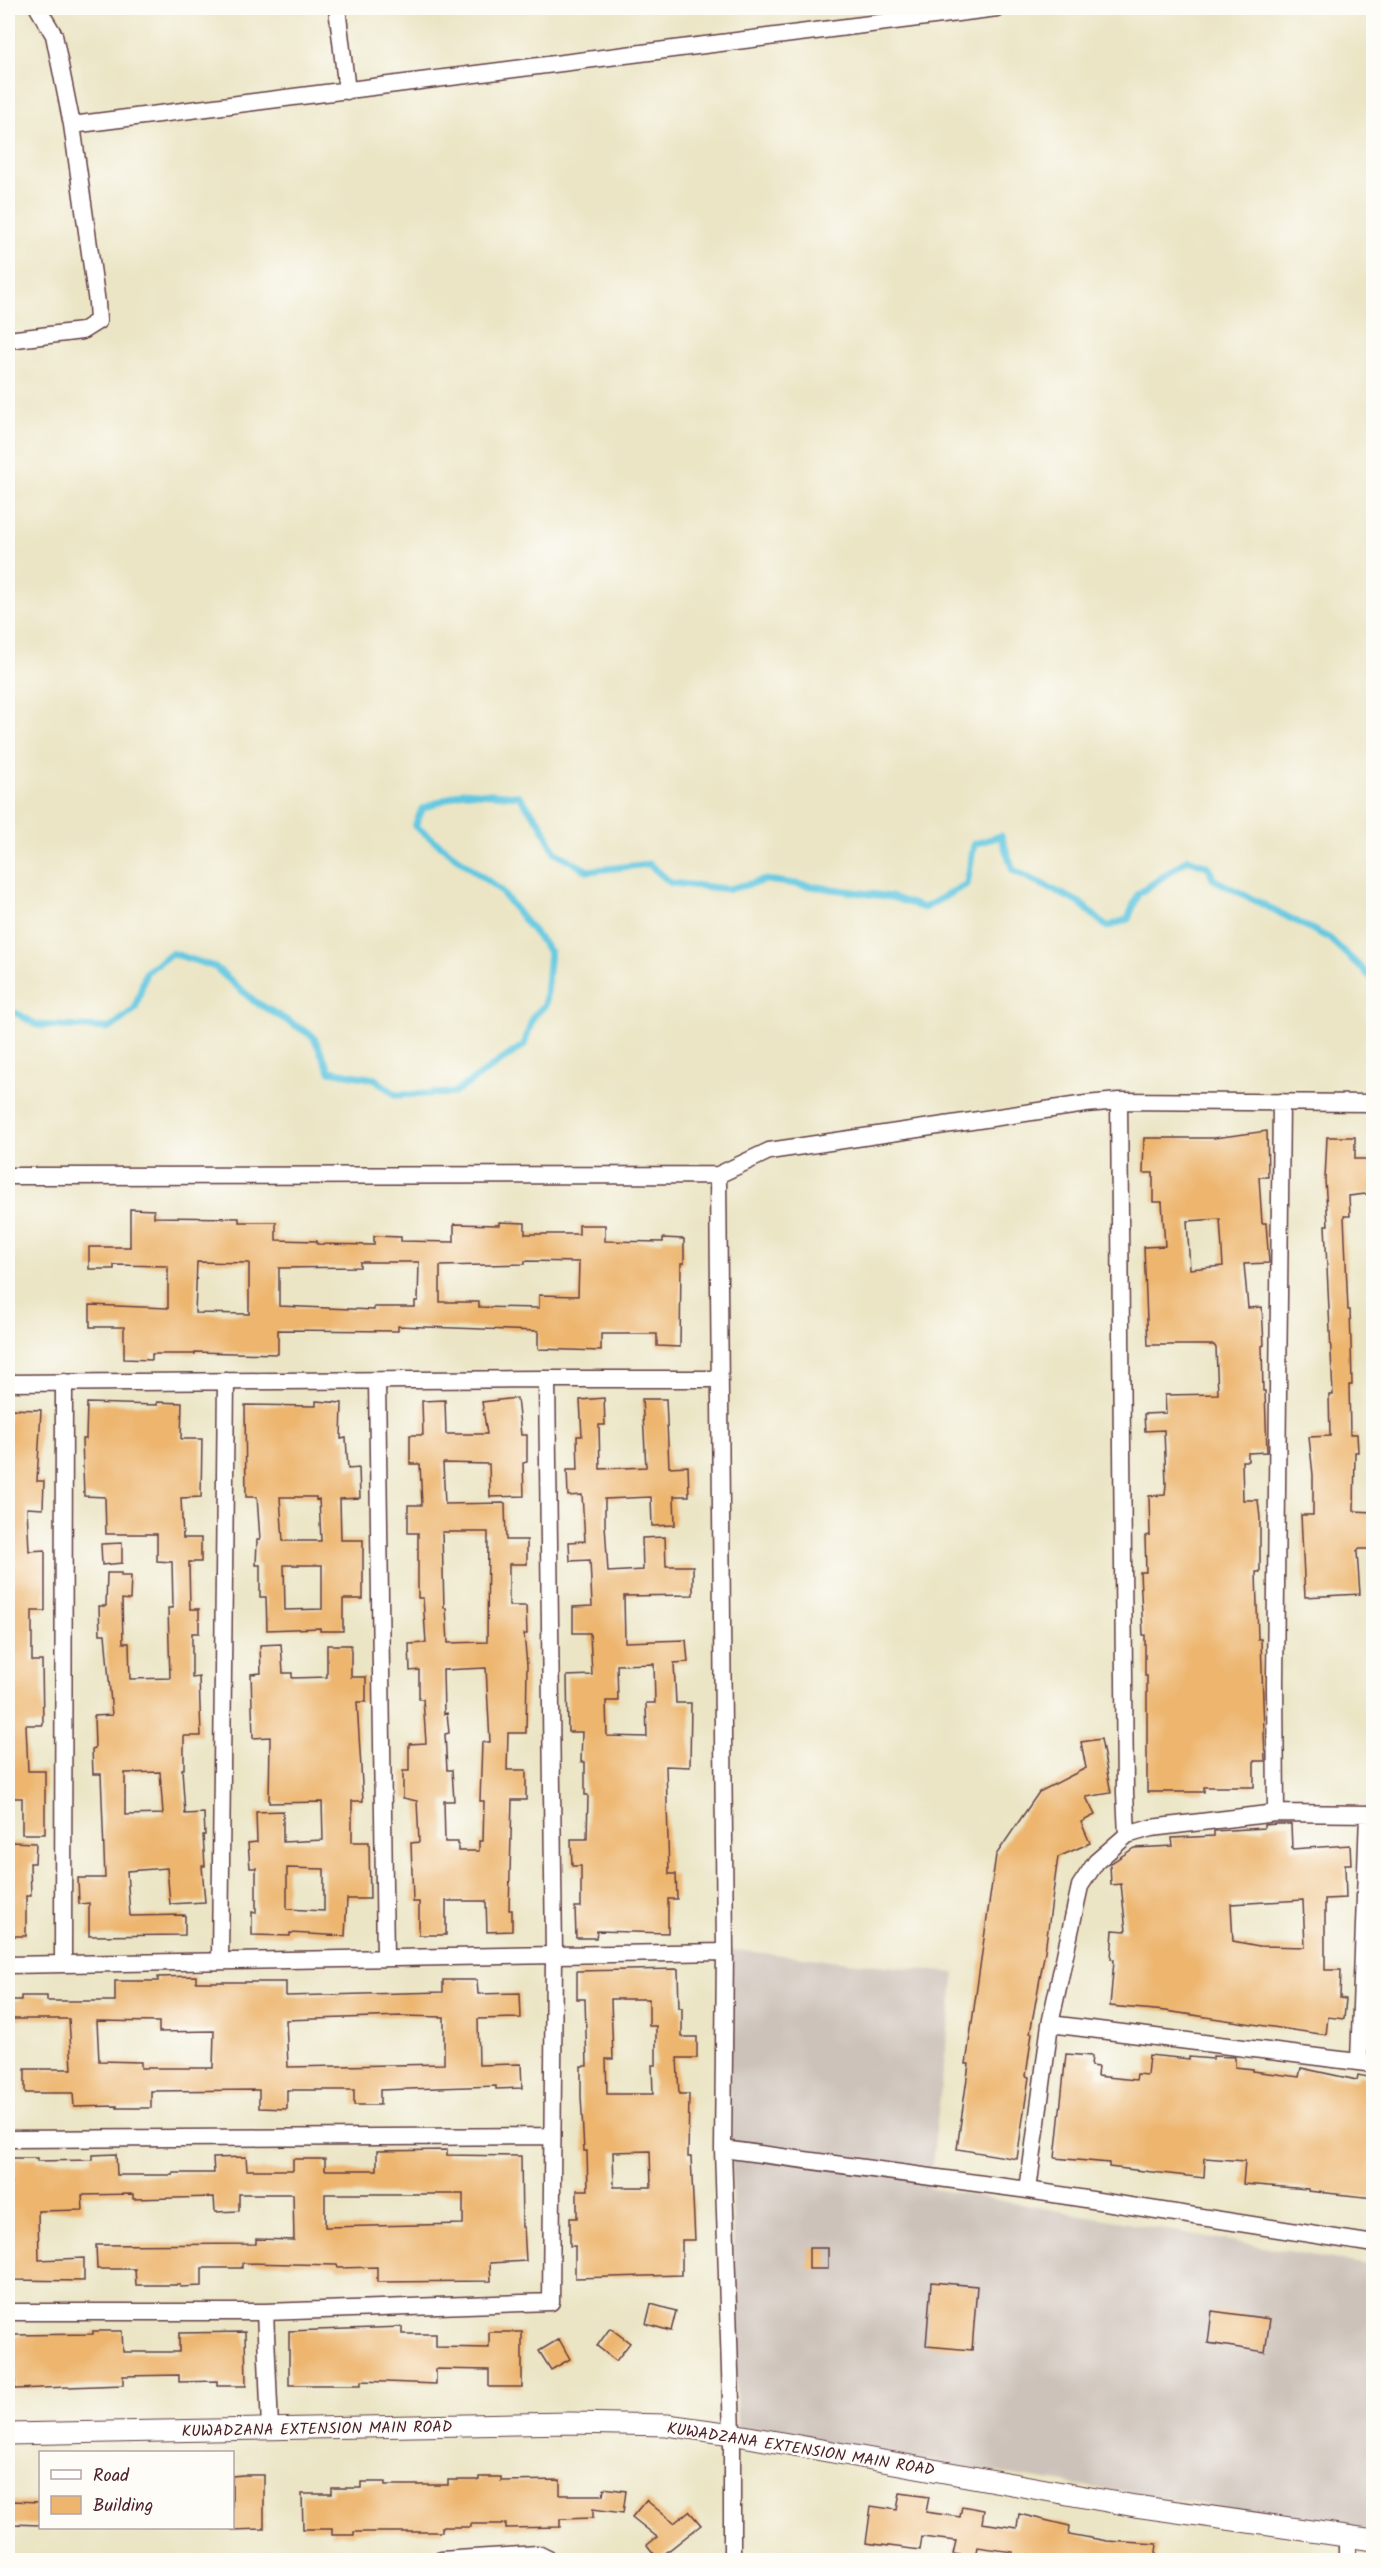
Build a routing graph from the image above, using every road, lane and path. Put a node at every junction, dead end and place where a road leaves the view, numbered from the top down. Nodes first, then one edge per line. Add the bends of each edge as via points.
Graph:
1 (38, 8) edge
2 (337, 8) edge
3 (997, 8) edge
4 (347, 91) junction
5 (72, 125) junction
6 (8, 340) edge
7 (1119, 1101) junction
8 (1281, 1102) junction
9 (1374, 1103) edge
10 (718, 1175) junction
11 (8, 1176) edge
12 (547, 1378) junction
13 (720, 1379) junction
14 (226, 1381) junction
15 (377, 1381) junction
16 (64, 1382) junction
17 (8, 1383) edge
18 (1276, 1813) junction
19 (1371, 1815) edge
20 (1127, 1835) junction
21 (725, 1952) junction
22 (554, 1955) junction
23 (385, 1958) junction
24 (220, 1961) junction
25 (63, 1964) junction
26 (8, 1965) edge
27 (1050, 2024) junction
28 (1366, 2063) edge
29 (551, 2136) junction
30 (8, 2139) edge
31 (723, 2149) junction
32 (1028, 2190) junction
33 (1374, 2244) edge
34 (8, 2312) edge
35 (265, 2312) junction
36 (270, 2428) junction
37 (8, 2434) edge
38 (732, 2434) junction
39 (1347, 2535) junction
40 (1374, 2540) edge
41 (441, 2560) edge
42 (550, 2560) edge
43 (732, 2560) edge
44 (1347, 2560) edge

1 - 5 street via 54,35
2 - 4 street
3 - 4 street
4 - 5 street
5 - 6 street via 98,321 82,331
7 - 8 street
7 - 10 street via 769,1151
7 - 20 street
8 - 9 street
8 - 18 street
10 - 11 street
10 - 13 street
12 - 13 street
12 - 15 street
12 - 22 street
13 - 21 street
14 - 15 street
14 - 16 street
14 - 24 street
15 - 23 street
16 - 17 street
16 - 25 street
18 - 19 street
18 - 20 street via 1151,1828
19 - 28 street
20 - 27 street via 1096,1862 1080,1887
21 - 22 street
21 - 31 street
22 - 23 street
22 - 29 street
23 - 24 street
24 - 25 street
25 - 26 street
27 - 28 street
27 - 32 street
29 - 30 street
29 - 35 street via 551,2302
31 - 32 street
31 - 38 street
32 - 33 street
34 - 35 street
35 - 36 street
36 - 37 street, KUWADZANA EXTENSION MAIN ROAD
36 - 38 street, KUWADZANA EXTENSION MAIN ROAD via 571,2422 667,2425
38 - 39 street, KUWADZANA EXTENSION MAIN ROAD via 1136,2506
38 - 43 street
39 - 40 street, KUWADZANA EXTENSION MAIN ROAD
39 - 44 street
41 - 42 street via 538,2554

